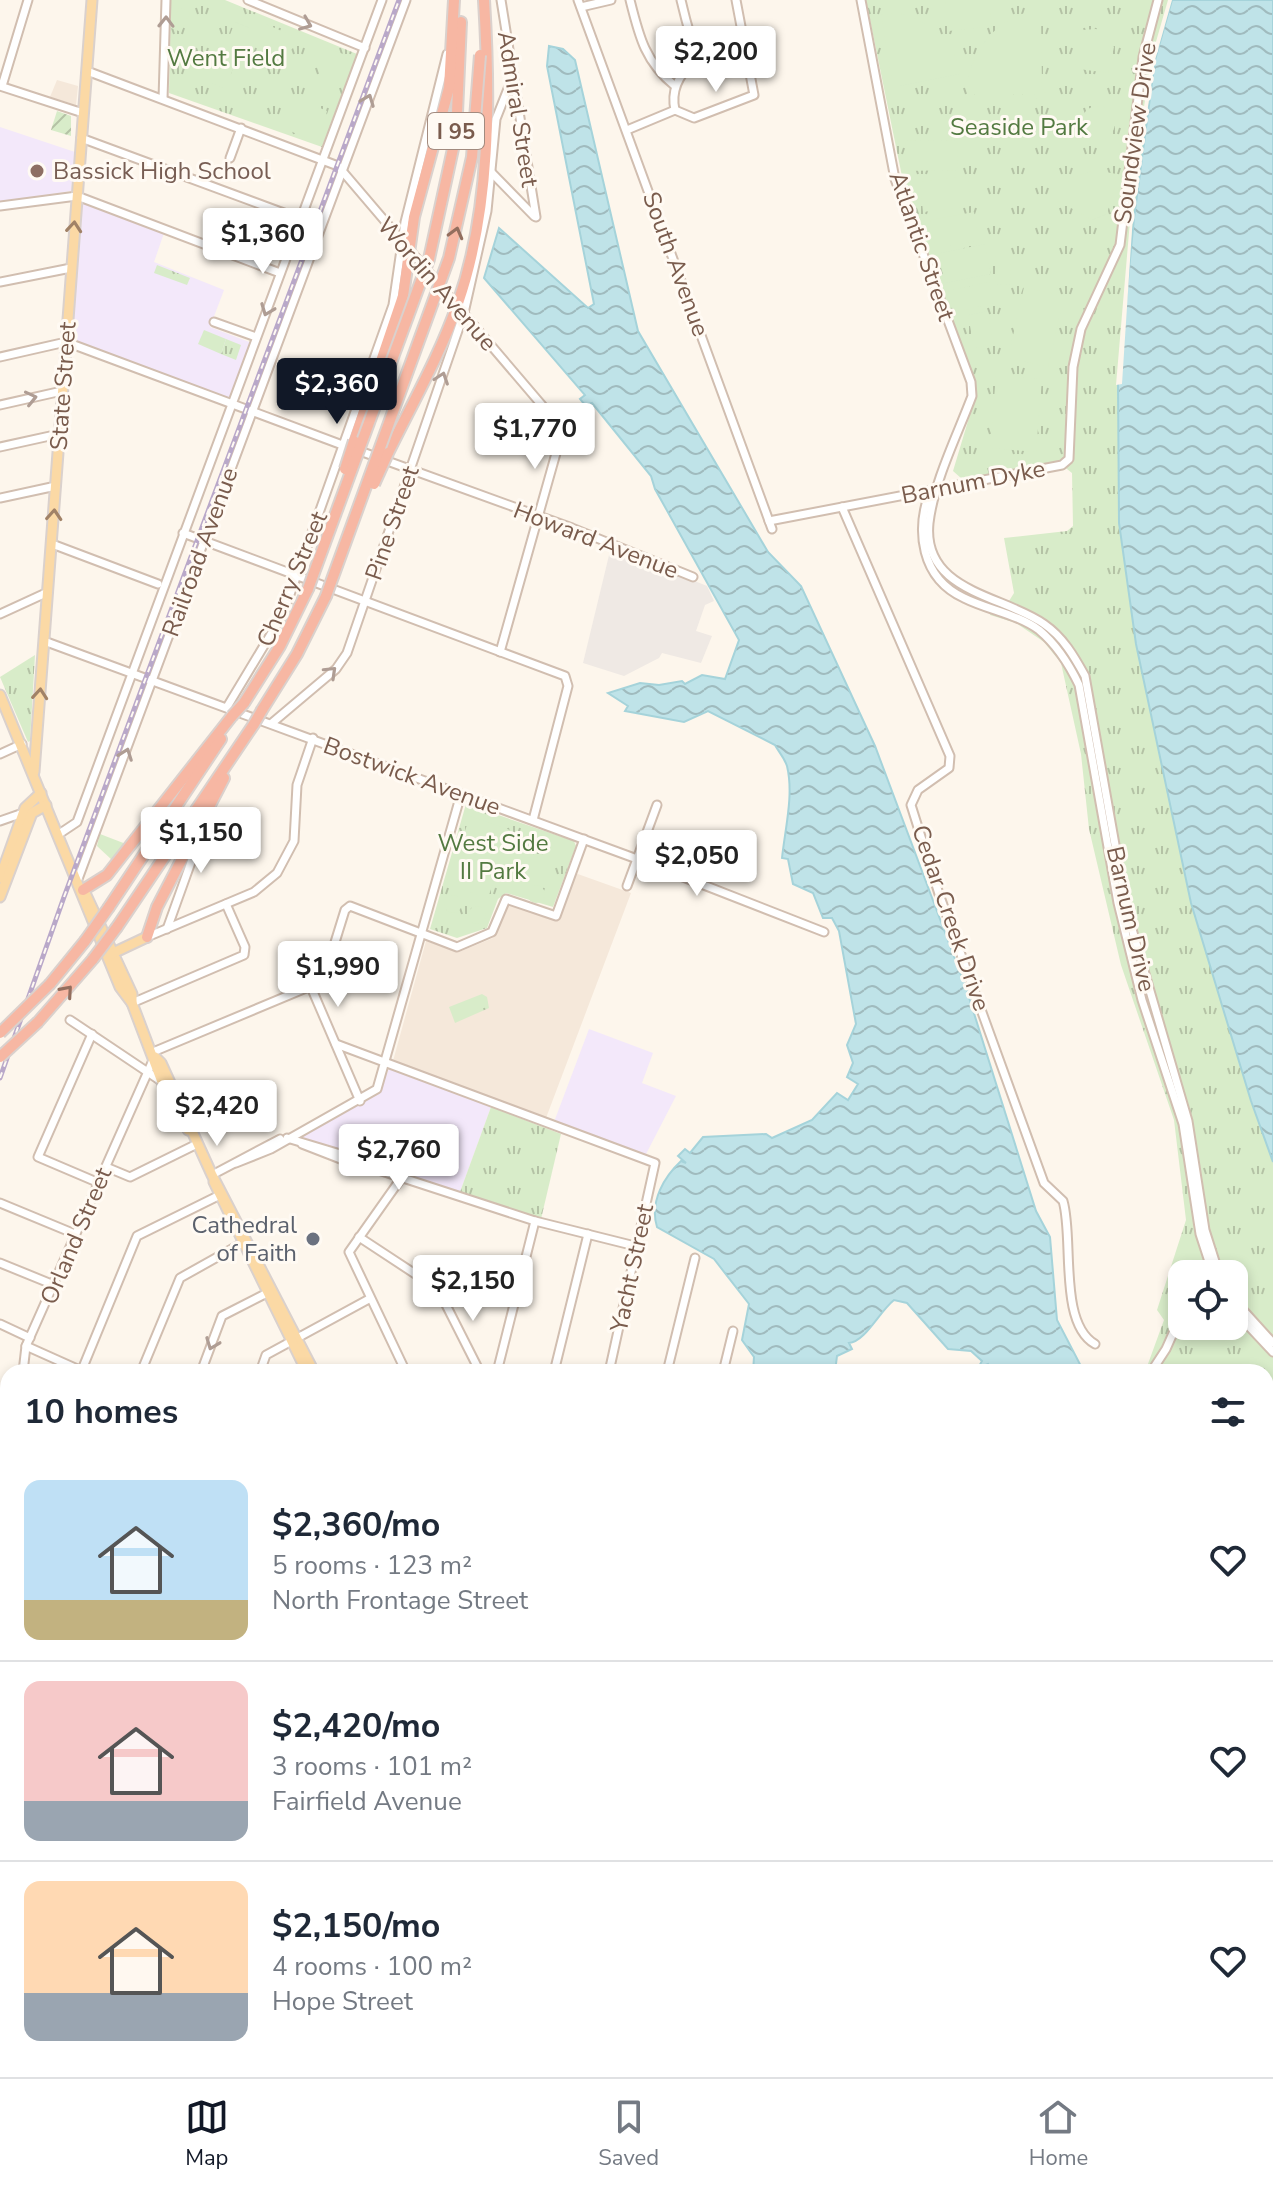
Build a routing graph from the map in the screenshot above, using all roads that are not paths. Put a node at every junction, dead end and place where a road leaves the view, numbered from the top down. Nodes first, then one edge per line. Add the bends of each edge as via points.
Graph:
1 (28, 0) edge
2 (92, 0) edge
3 (166, 0) edge
4 (248, 0) edge
5 (382, 0) edge
6 (406, 0) edge
7 (453, 0) edge
8 (461, 0) edge
9 (482, 0) edge
10 (501, 0) edge
11 (611, 0) edge
12 (630, 0) edge
13 (681, 0) edge
14 (736, 0) edge
15 (861, 0) edge
16 (1158, 0) edge
17 (268, 4) edge
18 (580, 4) edge
19 (743, 35) junction
20 (365, 48) junction
21 (700, 55) junction
22 (748, 63) junction
23 (87, 71) junction
24 (513, 76) junction
25 (1, 86) edge
26 (675, 86) junction
27 (163, 99) junction
28 (517, 103) junction
29 (501, 105) junction
30 (675, 110) junction
31 (83, 113) junction
32 (241, 128) junction
33 (627, 130) junction
34 (81, 138) junction
35 (230, 158) dead end
36 (323, 158) junction
37 (491, 172) junction
38 (341, 173) junction
39 (77, 196) junction
40 (0, 206) edge
41 (300, 219) junction
42 (406, 248) junction
43 (1112, 265) joint
44 (71, 268) junction
45 (280, 273) junction
46 (0, 282) edge
47 (460, 310) junction
48 (214, 322) dead end
49 (256, 337) junction
50 (66, 342) junction
51 (0, 357) edge
52 (62, 391) junction
53 (972, 396) joint
54 (232, 403) junction
55 (0, 405) edge
56 (253, 411) junction
57 (59, 434) junction
58 (349, 443) junction
59 (0, 447) edge
60 (410, 470) junction
61 (349, 480) junction
62 (56, 486) junction
63 (938, 487) junction
64 (930, 491) junction
65 (0, 498) edge
66 (842, 507) junction
67 (538, 517) junction
68 (354, 521) junction
69 (770, 525) joint
70 (183, 533) junction
71 (204, 542) junction
72 (52, 544) junction
73 (298, 576) junction
74 (693, 577) dead end
75 (158, 584) dead end
76 (48, 592) junction
77 (977, 599) junction
78 (365, 600) junction
79 (997, 601) junction
80 (994, 610) junction
81 (0, 614) edge
82 (44, 641) junction
83 (500, 652) junction
84 (133, 671) junction
85 (153, 679) junction
86 (0, 695) edge
87 (231, 713) junction
88 (272, 723) junction
89 (254, 724) junction
90 (313, 738) junction
91 (23, 747) junction
92 (36, 748) junction
93 (0, 754) edge
94 (34, 772) junction
95 (41, 793) junction
96 (461, 794) junction
97 (46, 805) junction
98 (657, 805) dead end
99 (210, 812) dead end
100 (23, 813) junction
101 (533, 820) junction
102 (0, 821) edge
103 (59, 834) junction
104 (584, 839) junction
105 (13, 852) junction
106 (637, 859) junction
107 (0, 878) edge
108 (80, 885) junction
109 (627, 886) dead end
110 (0, 897) edge
111 (226, 904) junction
112 (167, 929) junction
113 (824, 932) dead end
114 (423, 933) junction
115 (147, 937) junction
116 (111, 954) junction
117 (311, 987) junction
118 (132, 1003) junction
119 (70, 1020) dead end
120 (0, 1033) edge
121 (92, 1034) junction
122 (336, 1044) junction
123 (154, 1055) junction
124 (0, 1057) edge
125 (386, 1064) junction
126 (147, 1072) junction
127 (162, 1082) junction
128 (360, 1101) junction
129 (287, 1138) junction
130 (195, 1140) junction
131 (106, 1167) junction
132 (212, 1175) junction
133 (402, 1177) junction
134 (99, 1183) junction
135 (221, 1194) junction
136 (0, 1203) edge
137 (535, 1221) junction
138 (75, 1234) junction
139 (588, 1234) junction
140 (359, 1237) junction
141 (245, 1242) junction
142 (639, 1247) junction
143 (695, 1258) dead end
144 (1210, 1260) edge
145 (1212, 1260) edge
146 (0, 1263) edge
147 (54, 1285) junction
148 (270, 1292) junction
149 (369, 1299) junction
150 (1248, 1315) edge
151 (0, 1324) edge
152 (1248, 1324) edge
153 (733, 1331) dead end
154 (294, 1339) junction
155 (1170, 1340) edge
156 (28, 1342) junction
157 (1273, 1343) edge
158 (1095, 1344) dead end
159 (1273, 1352) edge
160 (24, 1364) edge
161 (68, 1364) edge
162 (85, 1364) edge
163 (144, 1364) edge
164 (204, 1364) edge
165 (263, 1364) edge
166 (304, 1364) edge
167 (309, 1364) edge
168 (402, 1364) edge
169 (476, 1364) edge
170 (499, 1364) edge
171 (556, 1364) edge
172 (611, 1364) edge
173 (669, 1364) edge
174 (725, 1364) edge
175 (1156, 1364) edge

1 - 25 street
2 - 23 main road, State Street
27 -> 3 street
4 - 17 street
5 - 20 street, Railroad Avenue
38 -> 6 street, Railroad Avenue
7 - 42 highway via 450,77
7 - 42 street via 451,40 405,222
8 - 61 highway, I 95, bridge via 459,102 444,203 422,280
9 - 47 highway via 487,55 483,177
68 -> 9 highway, I 95, bridge via 459,224 476,122
10 - 24 street, Admiral Street
11 - 18 street
12 - 26 street via 645,54
13 - 21 street
14 - 19 street
15 - 53 street, Atlantic Street via 895,179
16 - 43 street, Soundview Drive via 1143,57 1120,245
17 -> 20 street
18 - 33 street, South Avenue
19 - 21 street
19 - 22 street
20 - 36 street, Railroad Avenue
21 - 22 street via 718,69
21 - 26 street
22 - 30 street via 754,95 694,118
23 - 27 street, Wordin Avenue
23 - 31 main road, State Street
24 - 28 street, Admiral Street
24 - 29 street, Pine Street
25 - 31 street
26 - 30 street
27 - 32 street, Wordin Avenue
28 - 29 street
28 - 37 street, Admiral Street via 536,217
29 - 37 street, Pine Street
30 - 33 street
31 - 34 main road, State Street
32 - 35 street
32 - 36 street, Wordin Avenue
33 - 69 street, South Avenue
34 - 39 main road, State Street
34 - 41 street
36 - 38 street, Wordin Avenue
36 - 41 street, Railroad Avenue
37 - 47 street, Pine Street via 483,234
38 - 42 street, Wordin Avenue
38 - 56 street, Railroad Avenue
39 - 40 street
44 -> 39 main road, State Street
39 - 45 street
41 - 45 street, Railroad Avenue
42 - 47 street, Wordin Avenue
42 - 58 highway via 402,303
43 - 63 street, Barnum Dyke via 1081,329 1073,367 1069,459 1062,465
44 - 46 street
44 - 50 main road, State Street
45 -> 49 street, Railroad Avenue
60 -> 47 street, Pine Street
47 - 67 street, Wordin Avenue via 562,432
47 - 68 highway, bridge
48 - 49 street
49 - 54 street, Railroad Avenue
50 - 51 street
50 - 52 main road, State Street
50 - 54 street, Howard Avenue
55 -> 52 street
52 - 57 main road, State Street
53 - 63 street, Barnum Drive
54 - 56 street, Howard Avenue
54 - 70 street, Railroad Avenue
56 - 58 street, Howard Avenue
56 - 71 street, Railroad Avenue
57 - 59 street
57 - 62 main road, State Street
58 - 60 street, Howard Avenue
58 - 61 highway, bridge
58 - 73 street, Cherry Street
60 - 67 street, Howard Avenue
60 - 78 street, Pine Street
61 - 87 highway, I 95, bridge via 280,646 244,703
62 - 65 street
72 -> 62 main road, State Street
63 - 64 street, Barnum Dyke
63 - 77 street, Barnum Drive via 929,527 932,550 948,576
64 - 66 street, Barnum Dyke
64 - 77 street, Barnum Drive via 921,522 925,554 944,584
66 - 69 street, Barnum Dyke
66 - 158 street, Cedar Creek Drive via 950,756 949,768 918,790 911,805 1044,1183 1063,1201 1072,1296 1082,1332
67 - 74 street, Howard Avenue
67 - 83 street, Wordin Avenue
68 - 89 highway, I 95, bridge via 326,596
70 - 71 street
70 - 84 street, Railroad Avenue
71 - 73 street
71 - 85 street, Railroad Avenue
72 - 75 street
72 - 76 main road, State Street
73 - 78 street
73 - 87 street, Cherry Street
76 - 81 street
76 - 82 main road, State Street
77 - 79 street, Barnum Drive
77 - 80 street, Barnum Drive
78 - 83 street
88 -> 78 street, Pine Street via 336,669
79 - 80 street
79 - 145 street, Barnum Drive via 1050,628 1085,676 1127,912 1188,1121
80 - 144 street, Barnum Drive via 1040,631 1064,656 1079,685 1118,903 1142,1000 1183,1124 1200,1234
82 - 84 street, Bostwick Avenue
92 -> 82 main road, State Street
83 - 101 street via 567,678
84 - 85 street, Bostwick Avenue
84 - 103 street, Railroad Avenue via 77,822
85 - 87 street, Bostwick Avenue
108 -> 85 street, Railroad Avenue
86 - 91 main road
87 - 88 street, Bostwick Avenue
87 - 108 highway via 104,879
87 - 120 highway, bridge via 85,941
88 - 90 street, Bostwick Avenue
89 - 115 highway via 162,897
124 -> 89 highway, I 95, bridge via 93,959
90 - 96 street, Bostwick Avenue
90 - 111 street via 297,785 296,835 286,862 261,888
91 - 92 main road
91 - 93 street
91 - 94 main road
92 - 94 main road, State Street
94 - 95 main road
95 - 97 main road
95 - 100 main road
96 - 101 street, Bostwick Avenue
96 - 114 street
97 - 103 main road
97 - 105 main road via 32,813
98 - 106 street
99 - 112 street
100 - 102 street
100 - 105 main road
101 - 104 street, Bostwick Avenue
103 - 108 main road
104 - 106 street, Bostwick Avenue
104 - 114 street via 556,916 506,899 492,932 479,940 457,947
105 - 107 main road
105 - 110 main road
106 - 109 street
106 - 113 street, Bostwick Avenue
108 - 116 main road
111 - 112 street
111 - 118 street via 244,955
112 - 115 street
114 - 117 street via 350,906 323,981
114 - 125 street
115 - 116 main road
116 - 118 main road
117 - 122 street
117 - 123 street
118 - 123 main road
119 - 121 street
121 - 126 street
121 - 134 street via 38,1157
122 - 125 street
122 - 128 street
123 - 126 street, Orland Street
123 - 127 main road
123 - 130 main road
125 - 128 street via 377,1089
125 - 142 street, Yacht Street via 655,1163
126 - 127 street
126 - 131 street, Orland Street
127 - 130 main road
128 - 129 street
129 - 132 street
129 - 133 street
130 - 131 street via 130,1177
130 - 132 main road
131 - 134 street, Orland Street
132 - 135 main road
133 - 137 street
133 - 140 street
134 - 138 street, Orland Street
135 - 141 main road
135 - 162 street via 137,1236
136 - 138 street
137 - 139 street
137 - 170 street
138 - 147 street, Orland Street
139 - 142 street
139 - 171 street
140 - 149 street via 349,1252
140 - 169 street via 438,1289
141 - 148 main road
141 - 163 street via 180,1278
142 - 172 street, Yacht Street
143 - 173 street
146 - 147 street
147 - 156 street, Orland Street
148 - 154 main road
148 -> 164 street via 222,1316
149 - 154 street
149 - 168 street
150 - 157 street
151 - 156 street
152 - 159 street
153 - 174 street
154 - 165 street via 266,1355
154 - 166 main road
154 - 167 main road
155 - 175 street
156 - 160 street, Orland Street
156 - 161 street

